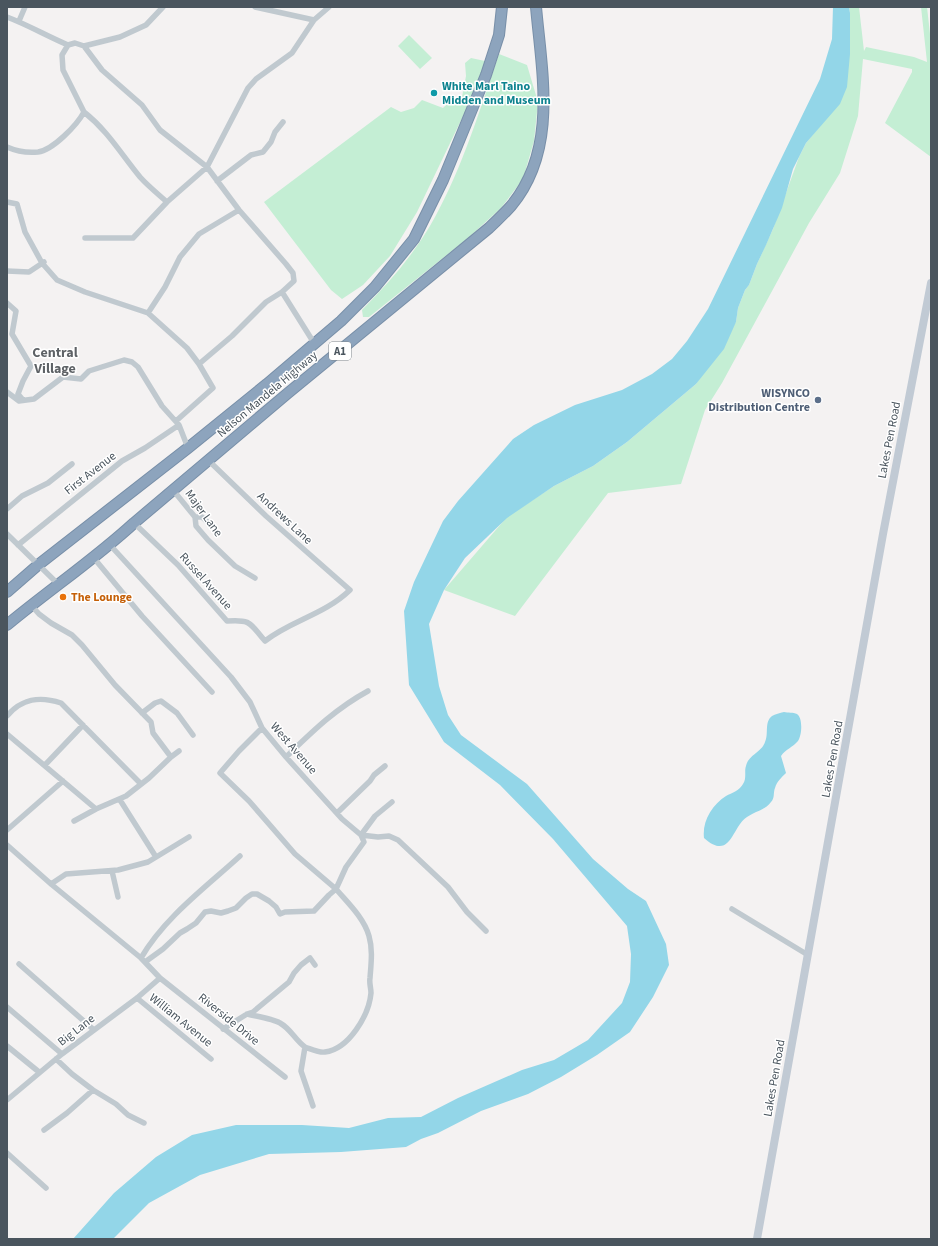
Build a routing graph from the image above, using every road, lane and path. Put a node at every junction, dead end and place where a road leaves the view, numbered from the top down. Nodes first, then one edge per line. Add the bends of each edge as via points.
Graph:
1 (25, 7) edge
2 (163, 7) edge
3 (256, 7) edge
4 (329, 7) edge
5 (502, 7) edge
6 (536, 7) edge
7 (7, 17) edge
8 (314, 20) junction
9 (20, 21) junction
10 (68, 46) junction
11 (84, 46) junction
12 (84, 112) junction
13 (284, 122) dead end
14 (7, 147) edge
15 (207, 167) junction
16 (217, 181) junction
17 (7, 202) edge
18 (167, 202) junction
19 (239, 210) junction
20 (85, 238) dead end
21 (43, 263) junction
22 (7, 271) edge
23 (931, 283) edge
24 (282, 292) junction
25 (7, 303) edge
26 (148, 313) junction
27 (310, 345) junction
28 (200, 364) junction
29 (7, 392) edge
30 (23, 400) junction
31 (178, 423) junction
32 (188, 448) junction
33 (208, 460) junction
34 (72, 464) dead end
35 (173, 490) junction
36 (7, 509) edge
37 (195, 517) junction
38 (134, 523) junction
39 (214, 528) dead end
40 (7, 534) edge
41 (18, 545) junction
42 (110, 545) junction
43 (93, 557) junction
44 (38, 565) junction
45 (255, 578) dead end
46 (58, 584) junction
47 (7, 592) edge
48 (31, 605) junction
49 (7, 625) edge
50 (265, 641) joint
51 (212, 692) dead end
52 (368, 692) dead end
53 (142, 713) junction
54 (7, 716) edge
55 (83, 725) junction
56 (262, 728) junction
57 (7, 734) edge
58 (193, 735) dead end
59 (179, 751) dead end
60 (171, 757) junction
61 (286, 758) junction
62 (45, 765) junction
63 (385, 766) dead end
64 (64, 781) junction
65 (141, 784) junction
66 (120, 800) junction
67 (392, 802) dead end
68 (96, 809) junction
69 (337, 813) junction
70 (74, 821) dead end
71 (7, 830) edge
72 (361, 836) junction
73 (189, 837) dead end
74 (8, 848) edge
75 (240, 856) dead end
76 (156, 857) junction
77 (112, 871) junction
78 (51, 884) junction
79 (336, 889) junction
80 (118, 897) dead end
81 (732, 909) dead end
82 (486, 931) dead end
83 (808, 955) junction
84 (143, 960) junction
85 (19, 964) dead end
86 (315, 965) dead end
87 (160, 978) junction
88 (137, 998) junction
89 (7, 1007) edge
90 (247, 1014) junction
91 (224, 1029) junction
92 (94, 1030) junction
93 (7, 1046) edge
94 (305, 1047) junction
95 (62, 1054) junction
96 (56, 1059) junction
97 (211, 1059) dead end
98 (40, 1072) junction
99 (285, 1078) dead end
100 (93, 1090) junction
101 (7, 1100) edge
102 (313, 1106) dead end
103 (144, 1123) dead end
104 (44, 1130) dead end
105 (7, 1153) edge
106 (46, 1188) dead end
107 (757, 1239) edge

1 - 9 street
2 - 11 street via 146,24 120,37
3 - 8 street
4 - 8 street
5 - 27 highway, Nelson Mandela Highway / A1 via 499,36 486,76 443,180 414,239 375,287 341,321
6 - 33 highway, Nelson Mandela Highway / A1 via 543,124 536,161 511,207 489,228
7 - 9 street
8 - 15 street via 292,53 256,79 248,88
9 - 10 street
10 - 11 street via 75,43
10 - 12 street via 62,55 63,70
11 - 15 street via 102,70 142,105 160,130
12 - 14 street via 79,121 52,145 38,152 15,151
12 - 18 street via 115,143 140,177
13 - 16 street via 263,152 251,155
15 - 16 street
15 - 18 street
16 - 19 street
17 - 21 street via 17,204 25,232
18 - 20 street via 133,238
19 - 24 street via 293,273 294,280
19 - 26 street via 199,234 180,257
21 - 22 street via 29,272
21 - 26 street via 56,280
23 - 83 street, Lakes Pen Road via 883,534
24 - 27 street
24 - 28 street via 266,302
25 - 30 street via 16,311 12,334 31,366 18,394
26 - 28 street via 187,348
27 - 32 highway, Nelson Mandela Highway / A1
28 - 31 street, First Avenue via 213,388
29 - 30 street via 19,401
30 - 31 street via 34,399 64,377 81,380 89,370 124,360 138,367 162,406
31 - 32 street
31 - 41 street, First Avenue via 164,436 122,461
32 - 44 highway, Nelson Mandela Highway / A1
33 - 35 highway, Nelson Mandela Highway / A1
33 - 50 street, Andrews Lane via 266,516 350,590 329,607 277,632
34 - 36 street via 48,483 22,496
35 - 37 street, Majer Lane
35 - 38 highway, Nelson Mandela Highway / A1
37 - 39 street via 202,517
37 - 45 street, Majer Lane via 196,526 208,540 235,566
38 - 42 highway, Nelson Mandela Highway / A1
38 - 50 street, Russel Avenue via 178,565 227,621 241,620 250,623
40 - 41 street
41 - 44 street
42 - 43 highway, Nelson Mandela Highway / A1
42 - 56 street, West Avenue via 231,677 250,702
43 - 46 highway, Nelson Mandela Highway / A1
43 - 51 street via 142,616
44 - 46 street
44 - 47 highway, Nelson Mandela Highway / A1
46 - 48 highway, Nelson Mandela Highway / A1
48 - 49 highway, Nelson Mandela Highway / A1
48 - 53 street via 51,623 72,635
52 - 61 street via 322,722
53 - 58 street via 161,701 176,713
53 - 60 street via 151,722 153,733
54 - 55 street via 29,700 48,699 61,703
55 - 62 street
55 - 65 street
56 - 61 street, West Avenue
56 - 79 street via 220,773 249,801 295,854
57 - 62 street
59 - 60 street
60 - 65 street
61 - 69 street, West Avenue
62 - 64 street
63 - 69 street
64 - 68 street
64 - 71 street
65 - 66 street
66 - 68 street
66 - 76 street
67 - 72 street via 375,816
68 - 70 street
69 - 72 street, West Avenue
72 - 79 street via 364,842 346,867
72 - 82 street via 389,836 398,840 448,887 466,912
73 - 76 street
74 - 78 street, Riverside Drive
75 - 84 street via 172,918 150,944
76 - 77 street via 148,862
77 - 78 street via 66,874
77 - 80 street
78 - 84 street, Riverside Drive
79 - 84 street via 314,911 280,914 269,901 252,894 236,908 221,913 211,910 205,912 196,923 180,932 163,949
79 - 94 street via 365,925 370,937 371,992 368,1005 353,1035 340,1047 324,1052
81 - 83 street
83 - 107 street, Lakes Pen Road
84 - 87 street, Riverside Drive
85 - 92 street
86 - 90 street via 310,958 300,965 289,982 253,1012
87 - 88 street, Big Lane
87 - 91 street, Riverside Drive
88 - 92 street, Big Lane
88 - 97 street, William Avenue
89 - 95 street
90 - 91 street
90 - 94 street via 279,1022
91 - 99 street, Riverside Drive
92 - 95 street, Big Lane
93 - 98 street
94 - 102 street via 301,1071
95 - 96 street, Big Lane
96 - 98 street, Big Lane
96 - 100 street
98 - 101 street, Big Lane
100 - 103 street
100 - 104 street
105 - 106 street

